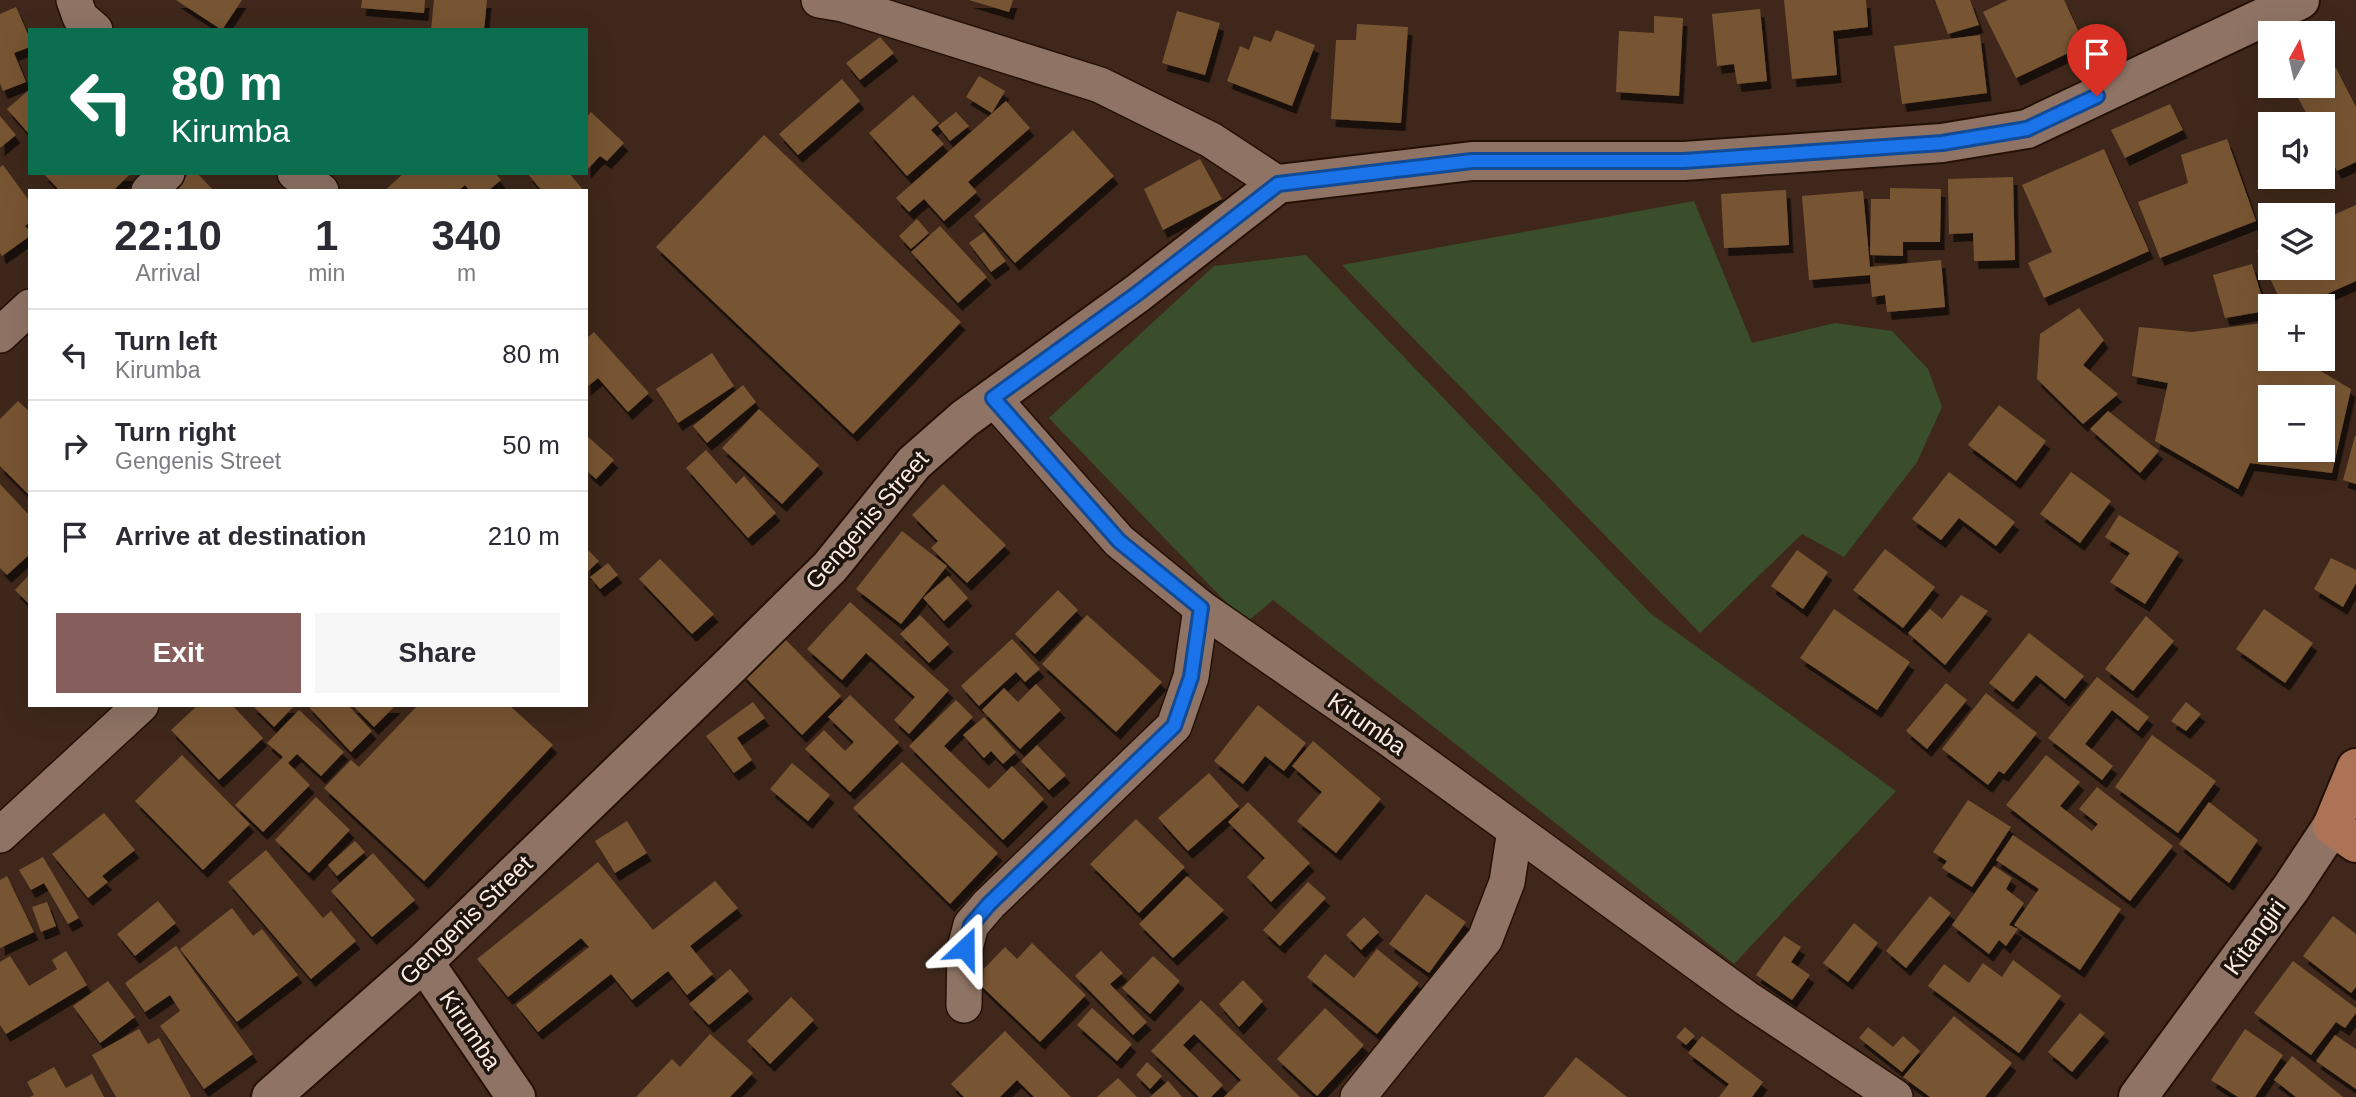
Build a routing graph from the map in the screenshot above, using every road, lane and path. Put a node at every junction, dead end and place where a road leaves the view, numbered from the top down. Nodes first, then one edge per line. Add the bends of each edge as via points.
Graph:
1 (74, 0) edge
2 (819, 0) edge
3 (2300, 0) edge
4 (92, 28) edge
5 (165, 175) edge
6 (298, 175) edge
7 (1278, 184) junction
8 (151, 189) edge
9 (318, 189) edge
10 (28, 309) edge
11 (0, 335) edge
12 (993, 398) junction
13 (1201, 608) junction
14 (139, 707) edge
15 (2356, 768) edge
16 (1515, 830) junction
17 (2344, 834) edge
18 (0, 835) edge
19 (424, 962) junction
20 (964, 1005) dead end
21 (271, 1097) edge
22 (516, 1097) edge
23 (1358, 1097) edge
24 (1895, 1097) edge
25 (2138, 1097) edge

1 - 4 street via 79,18
2 - 7 street via 1100,85 1211,140
3 - 7 street via 2027,129 1942,143 1684,161 1472,161
5 - 8 street
6 - 9 street
7 - 12 street, Gengenis Street
10 - 11 street
12 - 13 street, Kirumba via 1119,541
12 - 19 street, Gengenis Street via 914,463 830,567
13 - 16 street, Kirumba
13 - 20 street via 1191,677 1174,726 971,925 965,948
14 - 18 street
15 - 17 main road, Kitangiri
16 - 23 street via 1507,882 1485,939
16 - 24 street, Kirumba via 1746,998
17 - 25 street, Kitangiri via 2291,888
19 - 21 street, Gengenis Street
19 - 22 street, Kirumba

